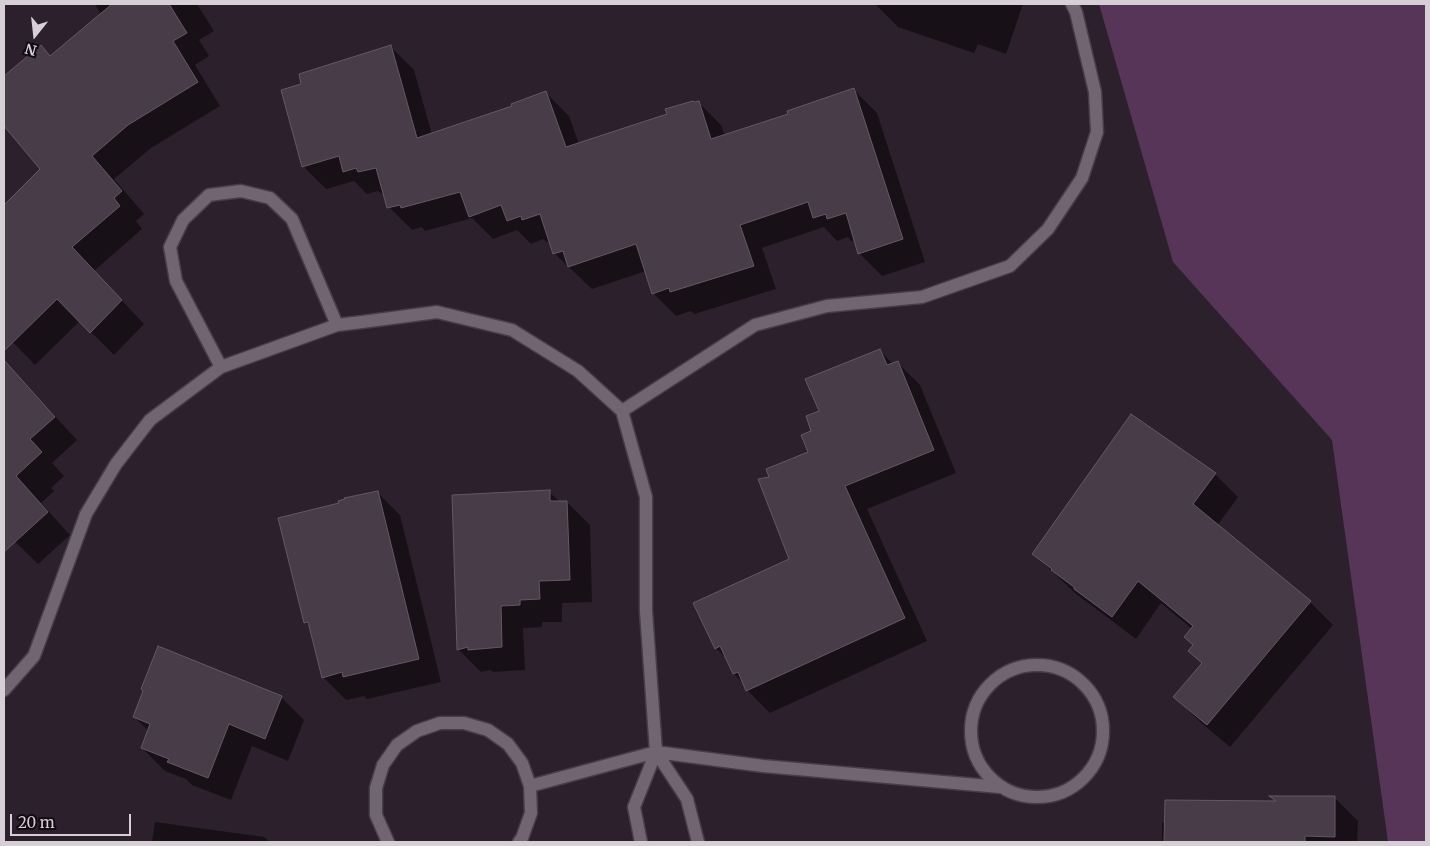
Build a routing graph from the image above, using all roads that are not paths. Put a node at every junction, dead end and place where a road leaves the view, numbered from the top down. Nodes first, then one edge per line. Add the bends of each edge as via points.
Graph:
1 (1072, 4) edge
2 (337, 325) junction
3 (221, 367) junction
4 (622, 411) junction
5 (4, 690) edge
6 (656, 752) junction
7 (530, 786) junction
8 (1000, 787) junction
9 (388, 842) edge
10 (519, 842) edge
11 (641, 842) edge
12 (698, 842) edge

1 - 4 street via 1095,92 1097,132 1082,178 1048,229 1010,266 922,297 827,306 755,325
2 - 3 street
2 - 3 street via 292,219 270,198 241,191 209,196 183,220 170,247 176,282
2 - 4 street via 437,312 512,330 578,371
3 - 5 street via 150,420 116,464 86,514 34,656
4 - 6 street via 646,497 646,611
6 - 7 street
6 - 8 street via 763,766
6 - 11 street via 634,807
6 - 12 street via 687,799
7 - 9 street via 522,763 508,744 488,730 464,723 440,723 417,731 398,745 383,765 376,788 376,815
7 - 10 street via 531,813
8 - 8 street via 984,771 973,751 970,728 975,706 986,687 1004,673 1025,666 1048,666 1069,673 1087,687 1098,705 1103,726 1102,740 1093,766 1079,782 1061,793 1040,797 1019,795

